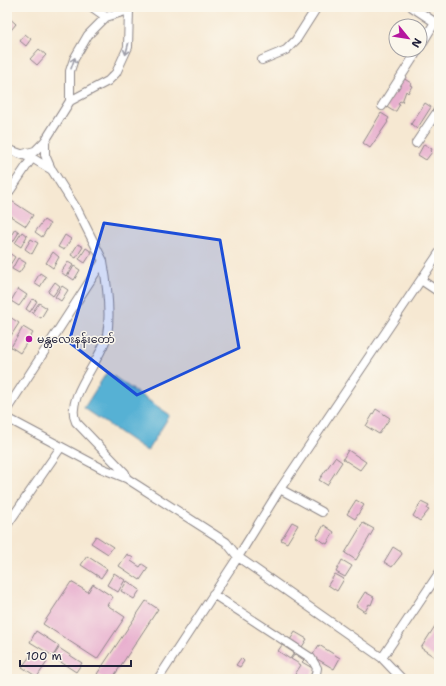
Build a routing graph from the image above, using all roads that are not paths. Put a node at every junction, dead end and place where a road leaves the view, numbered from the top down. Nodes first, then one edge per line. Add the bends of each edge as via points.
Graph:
1 (92, 7) edge
2 (317, 7) edge
3 (412, 7) edge
4 (130, 9) edge
5 (106, 17) junction
6 (437, 23) edge
7 (428, 36) edge
8 (413, 58) edge
9 (262, 60) dead end
10 (70, 101) junction
11 (382, 106) dead end
12 (439, 109) edge
13 (45, 142) junction
14 (416, 143) dead end
15 (7, 149) edge
16 (23, 154) junction
17 (32, 158) junction
18 (52, 170) junction
19 (7, 195) edge
20 (439, 253) edge
21 (103, 261) junction
22 (421, 280) junction
23 (439, 292) edge
24 (7, 409) edge
25 (7, 418) edge
26 (61, 447) junction
27 (126, 478) junction
28 (280, 489) junction
29 (322, 512) dead end
30 (7, 525) edge
31 (238, 557) junction
32 (439, 573) edge
33 (213, 594) junction
34 (382, 658) junction
35 (401, 678) edge
36 (158, 679) edge
37 (315, 679) edge

1 - 5 street
2 - 9 street via 296,40 286,50
3 - 6 street
4 - 5 street
4 -> 10 street via 128,47 116,73 108,81
10 -> 5 street via 70,71 74,59 88,34
6 - 7 street
8 - 11 street
10 - 13 street
12 - 14 street
13 - 16 street via 35,151
13 - 18 street via 45,155
15 - 16 street
16 - 17 street
17 - 18 street
17 - 19 street
18 - 21 street via 78,211
20 - 22 street
21 - 24 street
21 - 27 street via 107,336 76,399 73,414 76,422 125,473
22 - 23 street
22 - 28 street
25 - 26 street
26 - 27 street
26 - 30 street
27 - 31 street via 226,542
28 - 29 street
28 - 31 street
31 - 33 street
31 - 34 street
32 - 34 street
33 - 36 street
33 - 37 street via 311,658 318,668
34 - 35 street

